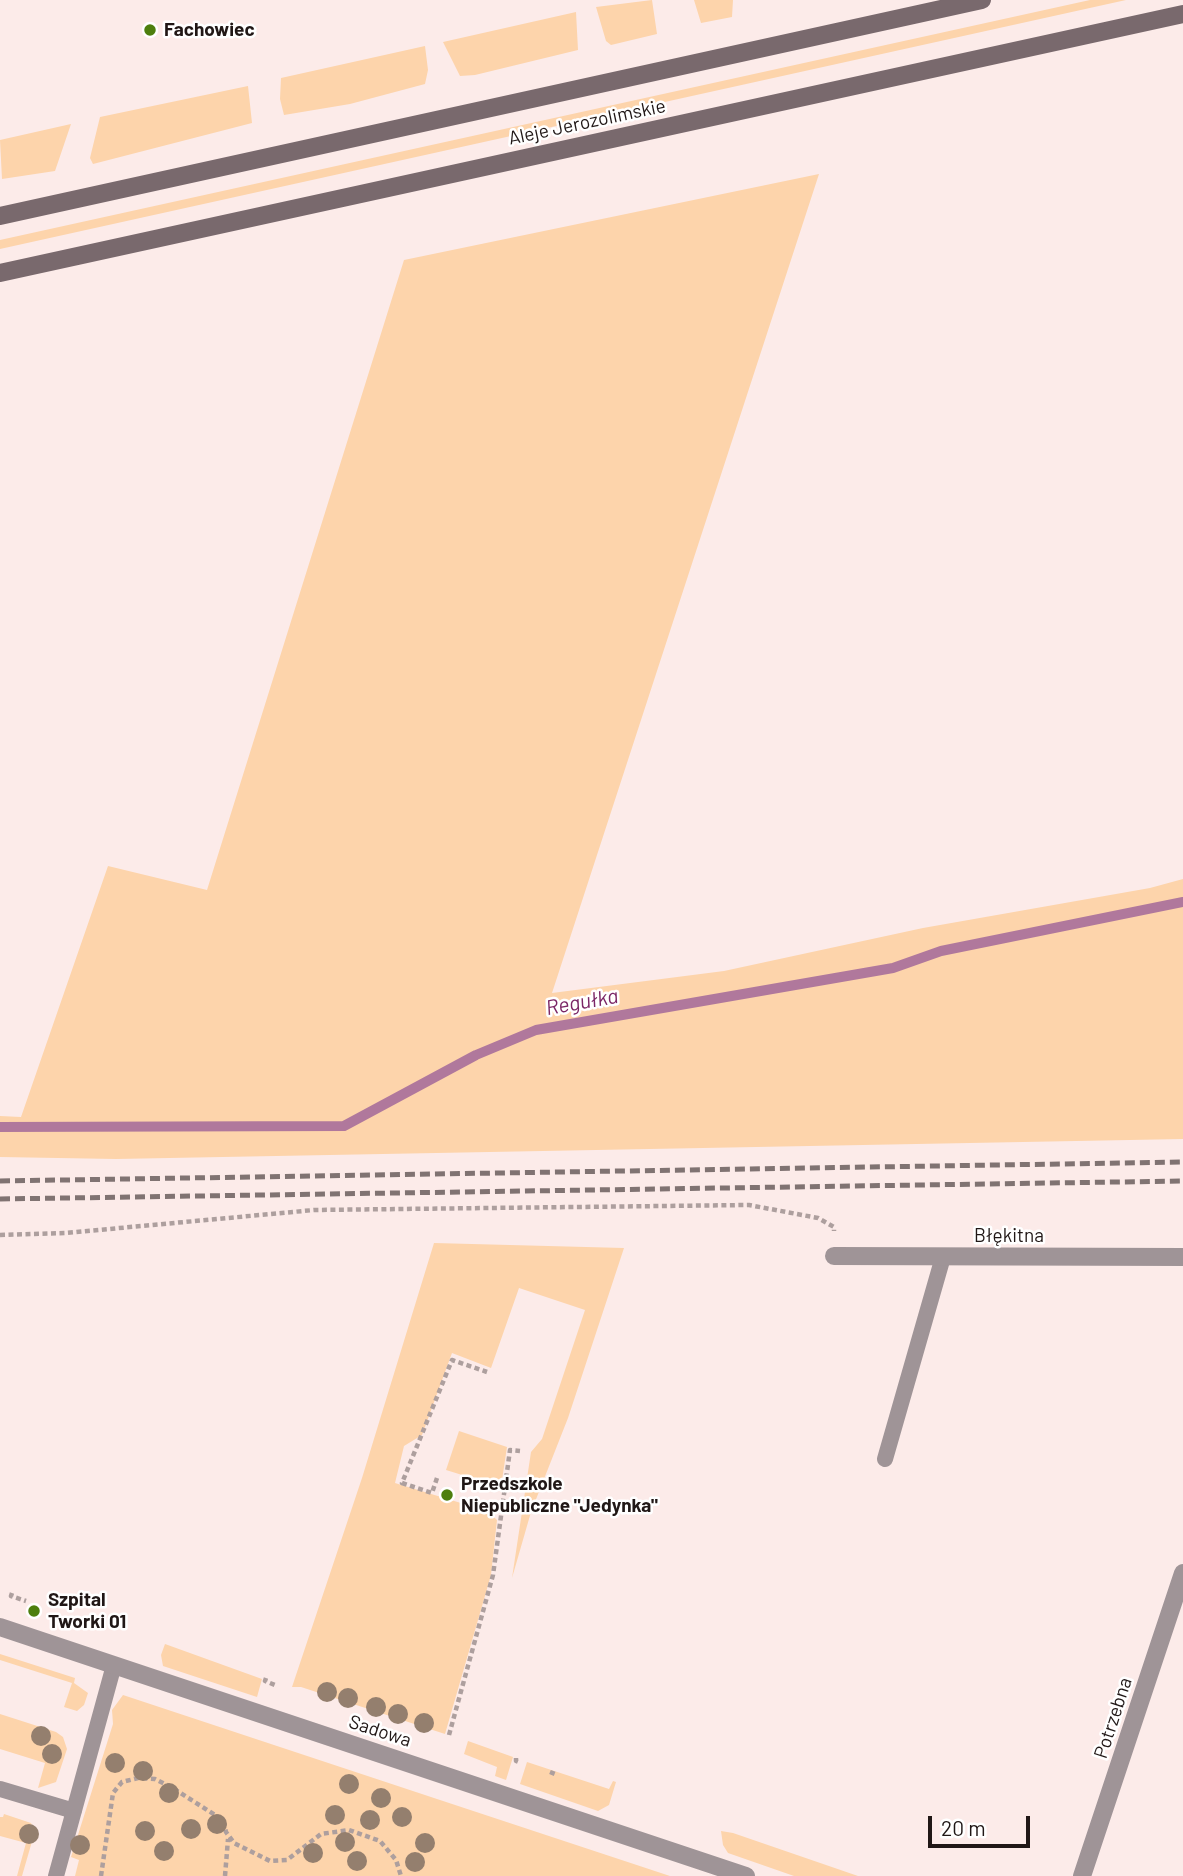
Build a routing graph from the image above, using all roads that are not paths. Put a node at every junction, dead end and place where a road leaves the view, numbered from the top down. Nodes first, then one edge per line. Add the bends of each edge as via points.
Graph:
1 (982, 0) edge
2 (1183, 14) edge
3 (0, 216) edge
4 (0, 273) edge
5 (834, 1256) road end
6 (943, 1257) junction
7 (1183, 1258) edge
8 (885, 1459) dead end
9 (1183, 1573) edge
10 (0, 1627) edge
11 (114, 1665) junction
12 (0, 1789) edge
13 (74, 1811) junction
14 (56, 1876) edge
15 (746, 1876) edge
16 (1082, 1876) edge

1 - 3 main road, Aleje Jerozolimskie
2 - 4 main road, Aleje Jerozolimskie
5 - 6 street, Błękitna
6 - 7 street, Błękitna
6 - 8 lane
9 - 16 street, Potrzebna
10 - 11 street, Sadowa
11 - 13 lane
11 - 15 street, Sadowa
12 - 13 lane
13 - 14 lane

